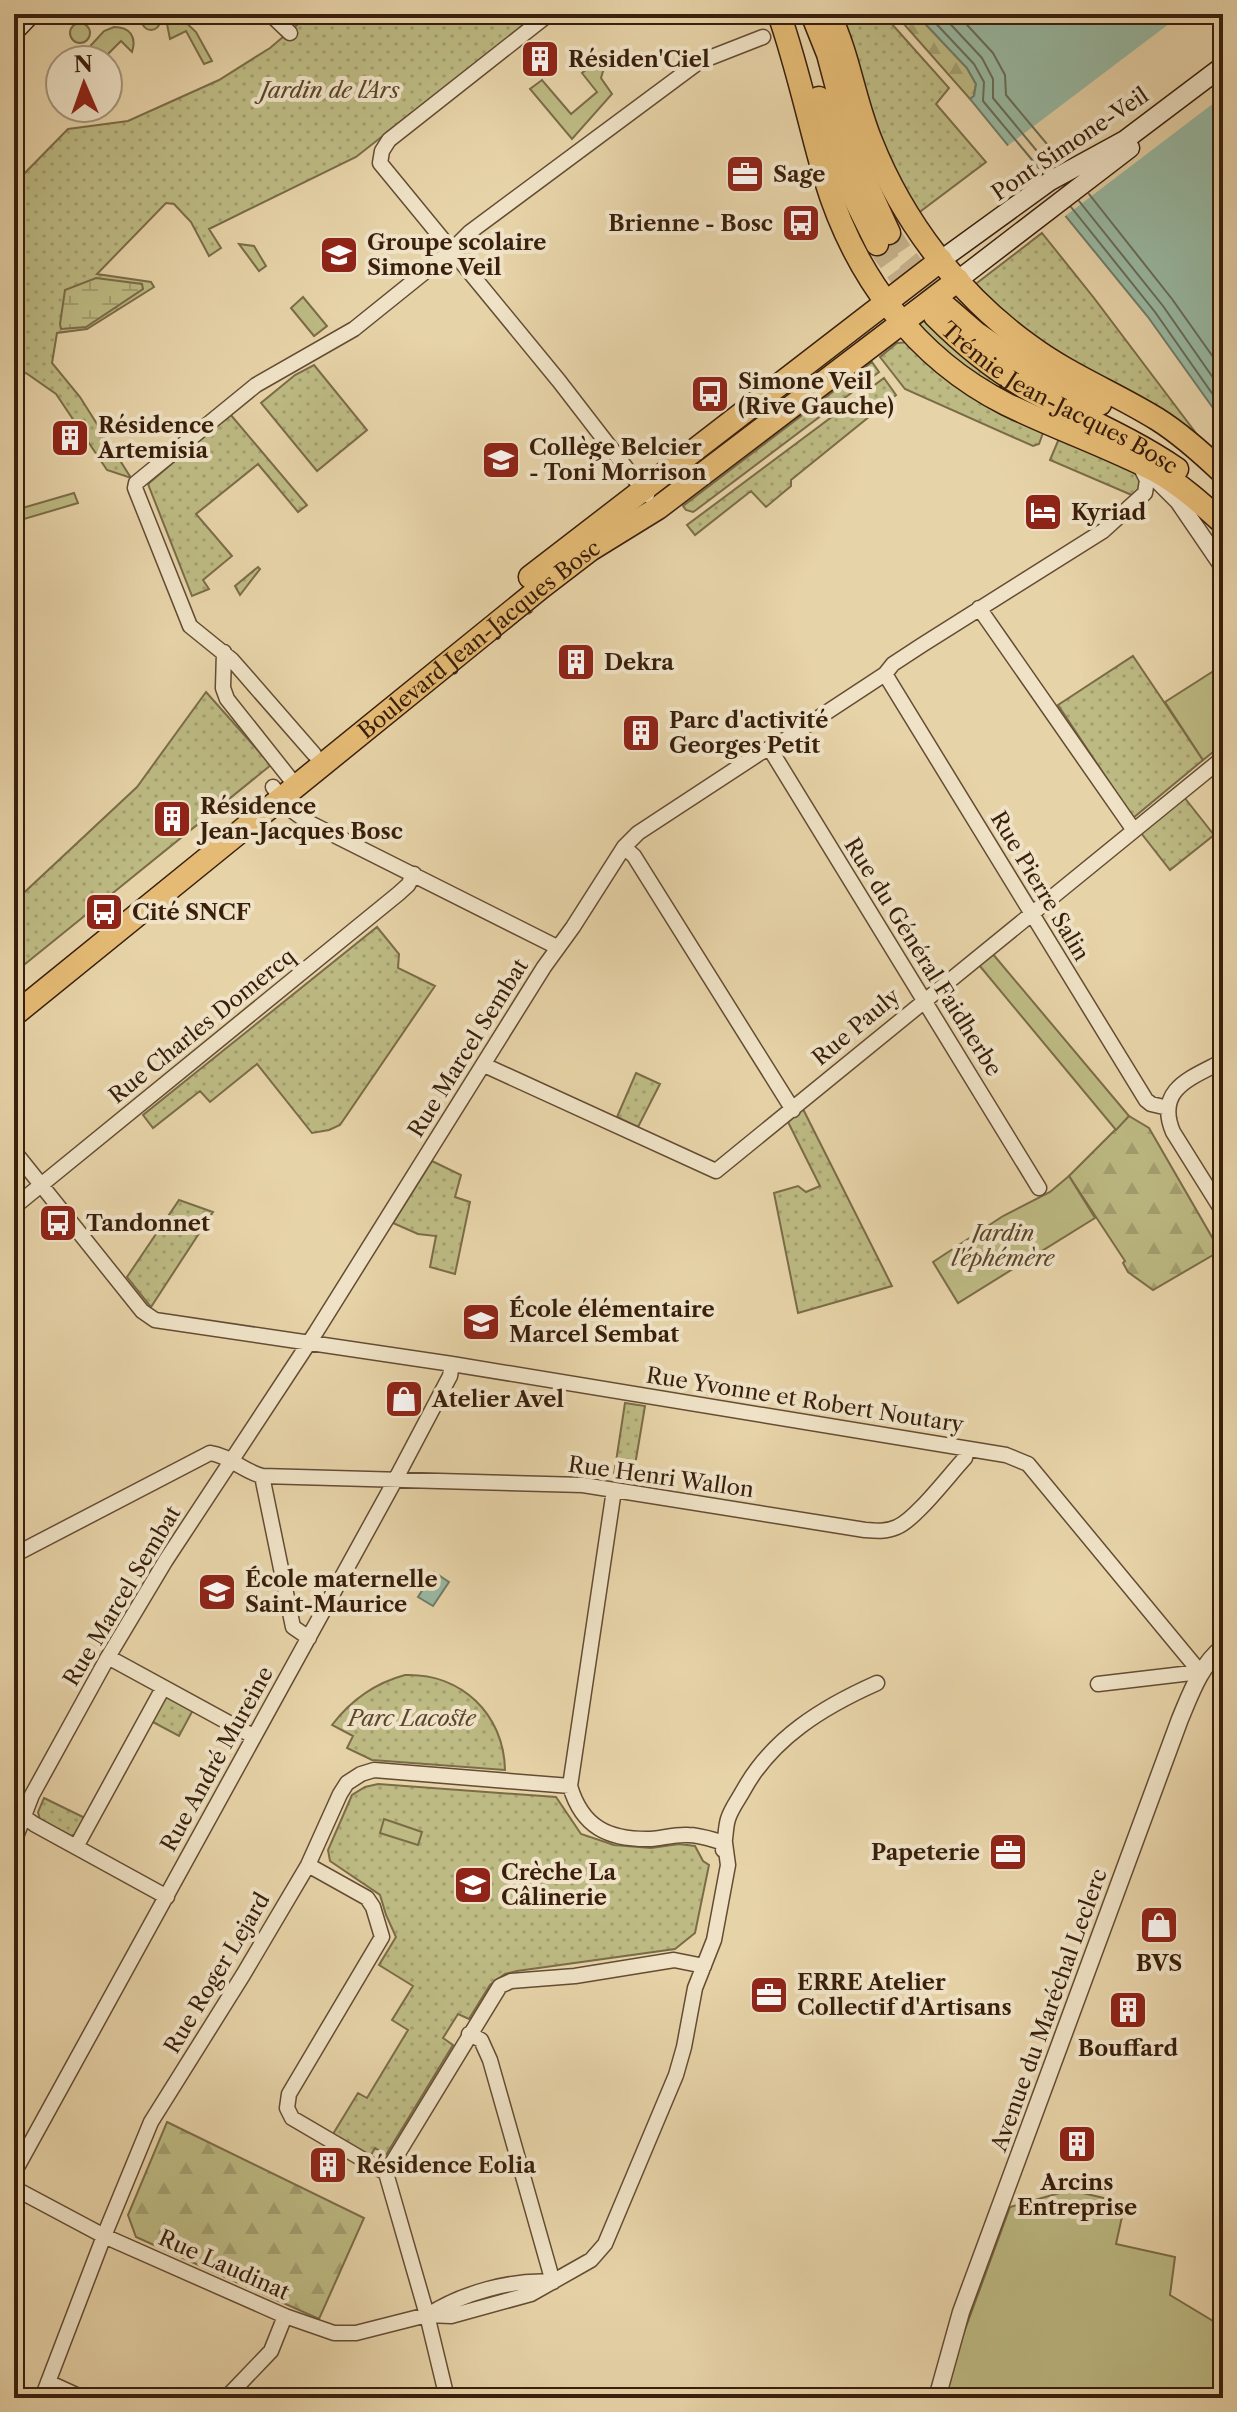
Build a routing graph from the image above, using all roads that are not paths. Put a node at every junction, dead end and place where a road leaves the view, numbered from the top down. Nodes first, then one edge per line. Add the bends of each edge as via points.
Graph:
1 (31, 14) edge
2 (270, 14) edge
3 (549, 14) edge
4 (779, 14) edge
5 (791, 14) edge
6 (812, 14) edge
7 (829, 14) edge
8 (14, 32) edge
9 (290, 33) dead end
10 (763, 37) dead end
11 (1223, 66) edge
12 (1223, 78) edge
13 (451, 251) junction
14 (941, 260) junction
15 (958, 280) junction
16 (885, 303) junction
17 (902, 323) junction
18 (1139, 464) junction
19 (1223, 473) edge
20 (643, 489) junction
21 (1223, 490) edge
22 (658, 508) junction
23 (1223, 509) edge
24 (1223, 523) edge
25 (1222, 564) edge
26 (979, 608) junction
27 (510, 612) junction
28 (224, 652) junction
29 (885, 674) junction
30 (770, 749) junction
31 (314, 754) junction
32 (1223, 758) edge
33 (284, 787) junction
34 (1133, 829) junction
35 (624, 847) junction
36 (414, 874) junction
37 (1031, 914) junction
38 (557, 947) junction
39 (14, 997) edge
40 (925, 999) junction
41 (14, 1015) edge
42 (1223, 1061) edge
43 (484, 1065) junction
44 (1168, 1108) junction
45 (793, 1110) junction
46 (14, 1151) edge
47 (41, 1185) junction
48 (1039, 1188) dead end
49 (14, 1207) edge
50 (1223, 1212) edge
51 (307, 1342) junction
52 (452, 1364) junction
53 (967, 1449) junction
54 (232, 1462) junction
55 (191, 1465) junction
56 (262, 1476) junction
57 (221, 1477) junction
58 (394, 1481) junction
59 (614, 1490) junction
60 (14, 1555) edge
61 (309, 1638) junction
62 (1223, 1647) edge
63 (108, 1657) junction
64 (1200, 1672) junction
65 (877, 1683) dead end
66 (1098, 1684) dead end
67 (163, 1688) junction
68 (253, 1736) junction
69 (570, 1786) junction
70 (18, 1812) edge
71 (14, 1842) edge
72 (725, 1843) junction
73 (76, 1847) junction
74 (308, 1865) junction
75 (167, 1897) junction
76 (704, 1966) junction
77 (469, 2034) junction
78 (14, 2173) edge
79 (386, 2173) junction
80 (14, 2188) edge
81 (104, 2236) junction
82 (553, 2282) junction
83 (427, 2315) junction
84 (285, 2316) junction
85 (48, 2382) junction
86 (42, 2398) edge
87 (83, 2398) edge
88 (226, 2398) edge
89 (447, 2398) edge
90 (937, 2398) edge

1 - 8 main road
2 - 9 street
3 - 13 street via 389,140 382,151 382,168
4 - 16 main road via 831,199 858,260
5 - 6 main road via 841,171 883,239
7 - 14 main road via 890,184
10 - 13 street via 699,62
11 - 14 main road, Pont Simone-Veil via 1125,140 1050,181
12 - 15 main road, Pont Simone-Veil
13 - 20 street
13 - 28 street via 339,339 256,385 136,483 190,626
14 - 15 main road
14 - 16 main road, Boulevard Jean-Jacques Bosc
15 - 17 main road, Boulevard Jean-Jacques Bosc
15 - 19 main road via 994,318 1045,358 1159,420
16 - 17 main road
16 - 20 main road, Boulevard Jean-Jacques Bosc
17 - 18 main road via 949,370 977,389
17 - 22 main road, Boulevard Jean-Jacques Bosc
18 - 24 main road via 1172,481
18 - 25 street via 1178,501
18 - 26 street, Rue Marcel Sembat via 1147,480 1138,501 1103,531
20 - 22 street
20 - 27 street via 626,511 538,579
20 - 31 main road, Boulevard Jean-Jacques Bosc
21 - 23 main road, Trémie Jean-Jacques Bosc via 1156,434 1034,373 940,312 967,347 992,365 1147,449
22 - 27 main road, Boulevard Jean-Jacques Bosc via 590,550
26 - 29 street, Rue Marcel Sembat
26 - 34 street
27 - 33 main road, Boulevard Jean-Jacques Bosc
28 - 31 street
28 - 33 street via 227,699
29 - 30 street, Rue Marcel Sembat
29 - 37 street, Rue Pierre Salin
30 - 35 street, Rue Marcel Sembat
30 - 40 street, Rue du Général Faidherbe
31 - 33 main road, Boulevard Jean-Jacques Bosc
32 - 34 street, Rue Pauly
33 - 36 street via 290,809 308,822
33 - 39 main road, Boulevard Jean-Jacques Bosc
33 - 41 main road, Boulevard Jean-Jacques Bosc
34 - 37 street, Rue Pauly
35 - 38 street, Rue Marcel Sembat
35 - 45 street
36 - 38 street
36 - 47 street, Rue Charles Domercq via 398,894
37 - 40 street, Rue Pauly
37 - 44 street, Rue Pierre Salin via 1146,1100
38 - 43 street, Rue Marcel Sembat
40 - 45 street, Rue Pauly
40 - 48 street, Rue du Général Faidherbe
42 - 44 street via 1180,1085
43 - 45 street, Rue Pauly via 716,1171
43 - 51 street, Rue Marcel Sembat
44 - 50 street via 1173,1132
46 - 47 street, Rue Yvonne et Robert Noutary
47 - 49 street, Rue Charles Domercq
47 - 51 street, Rue Yvonne et Robert Noutary via 142,1311 155,1320
51 - 52 street, Rue Yvonne et Robert Noutary
51 - 54 street, Rue Marcel Sembat
52 - 53 street, Rue Yvonne et Robert Noutary
52 - 58 street, Rue André Mureine
53 - 59 street, Rue Henri Wallon via 965,1458 910,1518 883,1531
53 - 64 street, Rue Yvonne et Robert Noutary via 1028,1464
54 - 55 street via 210,1453
54 - 56 street
54 - 57 street, Rue Marcel Sembat
55 - 57 street
55 - 60 street
56 - 58 street, Rue Henri Wallon
56 - 61 street via 293,1627
57 - 63 street, Rue Marcel Sembat
58 - 59 street, Rue Henri Wallon
58 - 61 street, Rue André Mureine
59 - 69 street
61 - 68 street, Rue André Mureine
62 - 64 street, Avenue du Maréchal Leclerc
63 - 67 street
63 - 70 street, Rue Marcel Sembat
64 - 66 street
64 - 90 street, Avenue du Maréchal Leclerc via 961,2312
65 - 72 street, Rue Laudinat via 821,1712 767,1757 733,1809
67 - 68 street
67 - 73 street
68 - 75 street, Rue André Mureine
69 - 72 street via 588,1822 605,1832 651,1839 687,1835
69 - 74 street, Rue Roger Lejard via 374,1770 347,1783
70 - 71 street, Rue Marcel Sembat
70 - 73 street
72 - 76 street, Rue Laudinat
73 - 75 street
74 - 79 street via 367,1898 382,1937 289,2094 287,2108 292,2118
74 - 81 street, Rue Roger Lejard via 151,2122
75 - 78 street, Rue André Mureine
76 - 77 street via 674,1960 511,1981 500,1986
76 - 82 street, Rue Laudinat via 705,1989 685,2076 612,2248 597,2266 574,2279
77 - 79 street
77 - 82 street via 481,2040 490,2060
79 - 83 street
80 - 81 street, Rue Laudinat
81 - 84 street, Rue Laudinat
81 - 85 street, Rue Roger Lejard
82 - 83 street, Rue Laudinat via 531,2294 451,2316
83 - 84 street, Rue Laudinat via 356,2333 334,2333
83 - 89 street
84 - 88 street via 271,2351
85 - 86 street, Rue Roger Lejard
85 - 87 street

